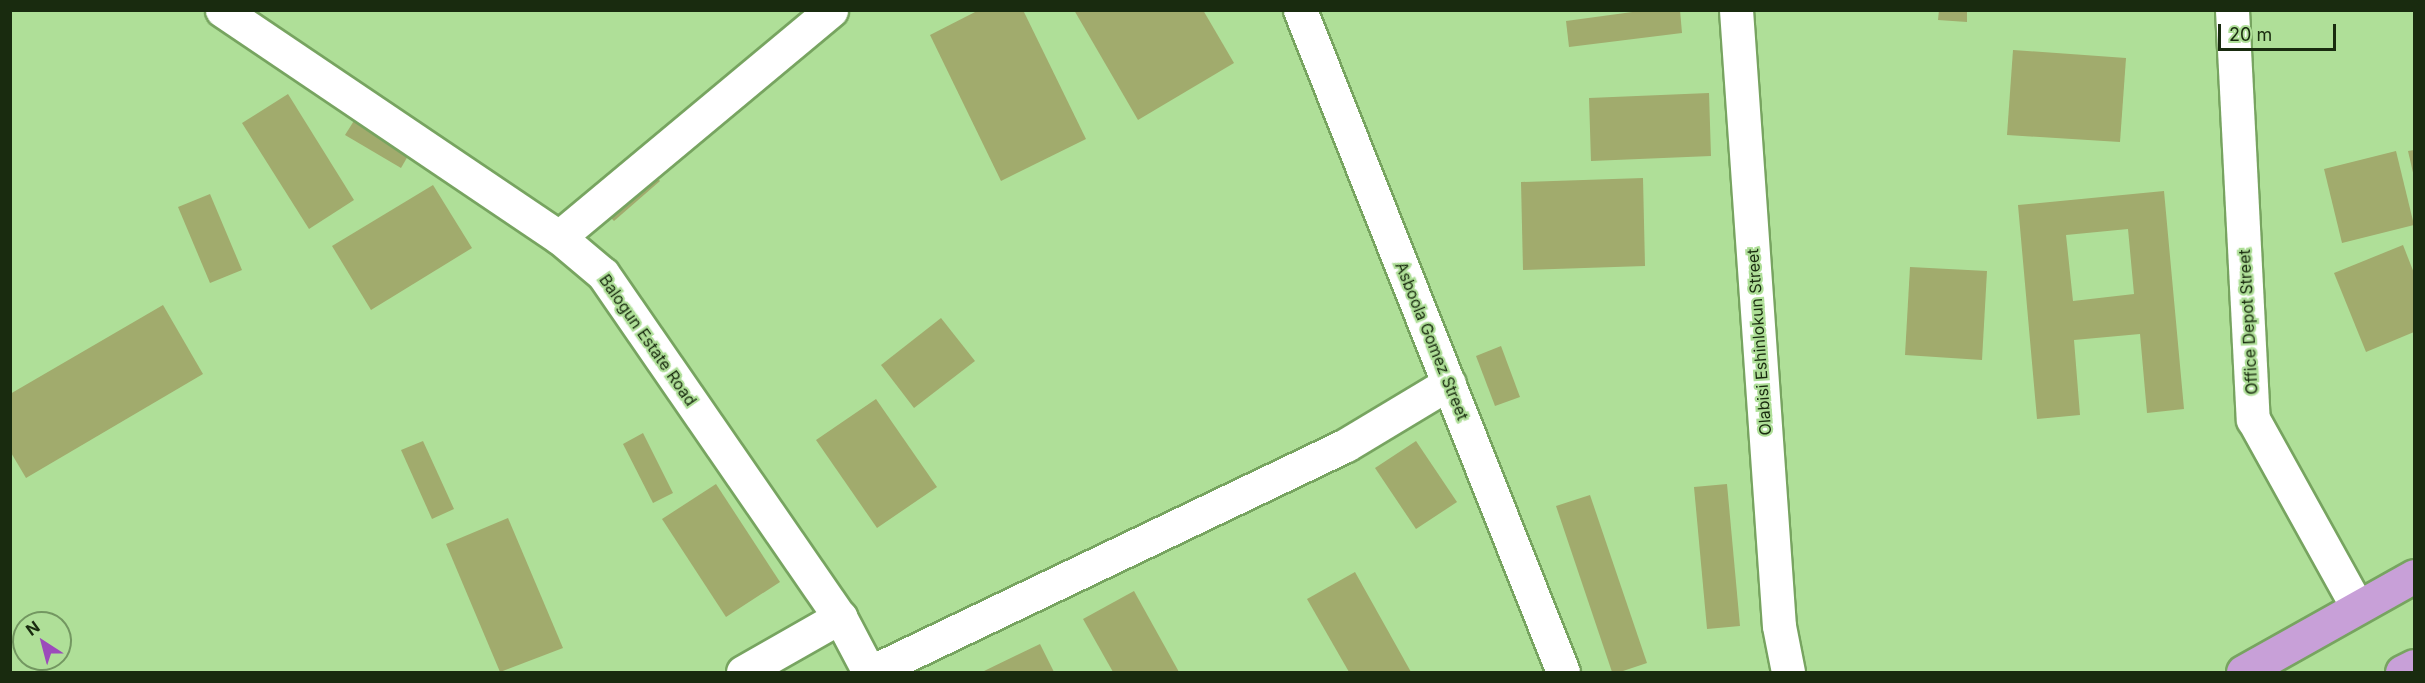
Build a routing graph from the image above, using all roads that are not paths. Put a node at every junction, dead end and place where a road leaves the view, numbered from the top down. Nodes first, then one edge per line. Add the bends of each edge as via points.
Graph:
1 (222, 10) edge
2 (831, 10) edge
3 (1300, 10) edge
4 (1736, 10) edge
5 (2232, 10) edge
6 (559, 237) junction
7 (1449, 383) junction
8 (2415, 576) edge
9 (2357, 607) junction
10 (840, 617) junction
11 (2415, 666) edge
12 (743, 672) edge
13 (870, 672) edge
14 (1563, 672) edge
15 (1788, 672) edge
16 (2243, 672) edge
17 (2402, 672) edge

1 - 6 street, Balogun Estate Road
2 - 6 street
3 - 7 street, Asboola Gomez Street
4 - 15 street, Olabisi Eshinlokun Street via 1779,626
5 - 9 street, Office Depot Street via 2253,419
6 - 10 street, Balogun Estate Road via 603,274
7 - 13 street via 1346,445
7 - 14 street, Asboola Gomez Street
8 - 9 highway
9 - 16 highway
10 - 12 street
10 - 13 street, Balogun Estate Road
11 - 17 highway

